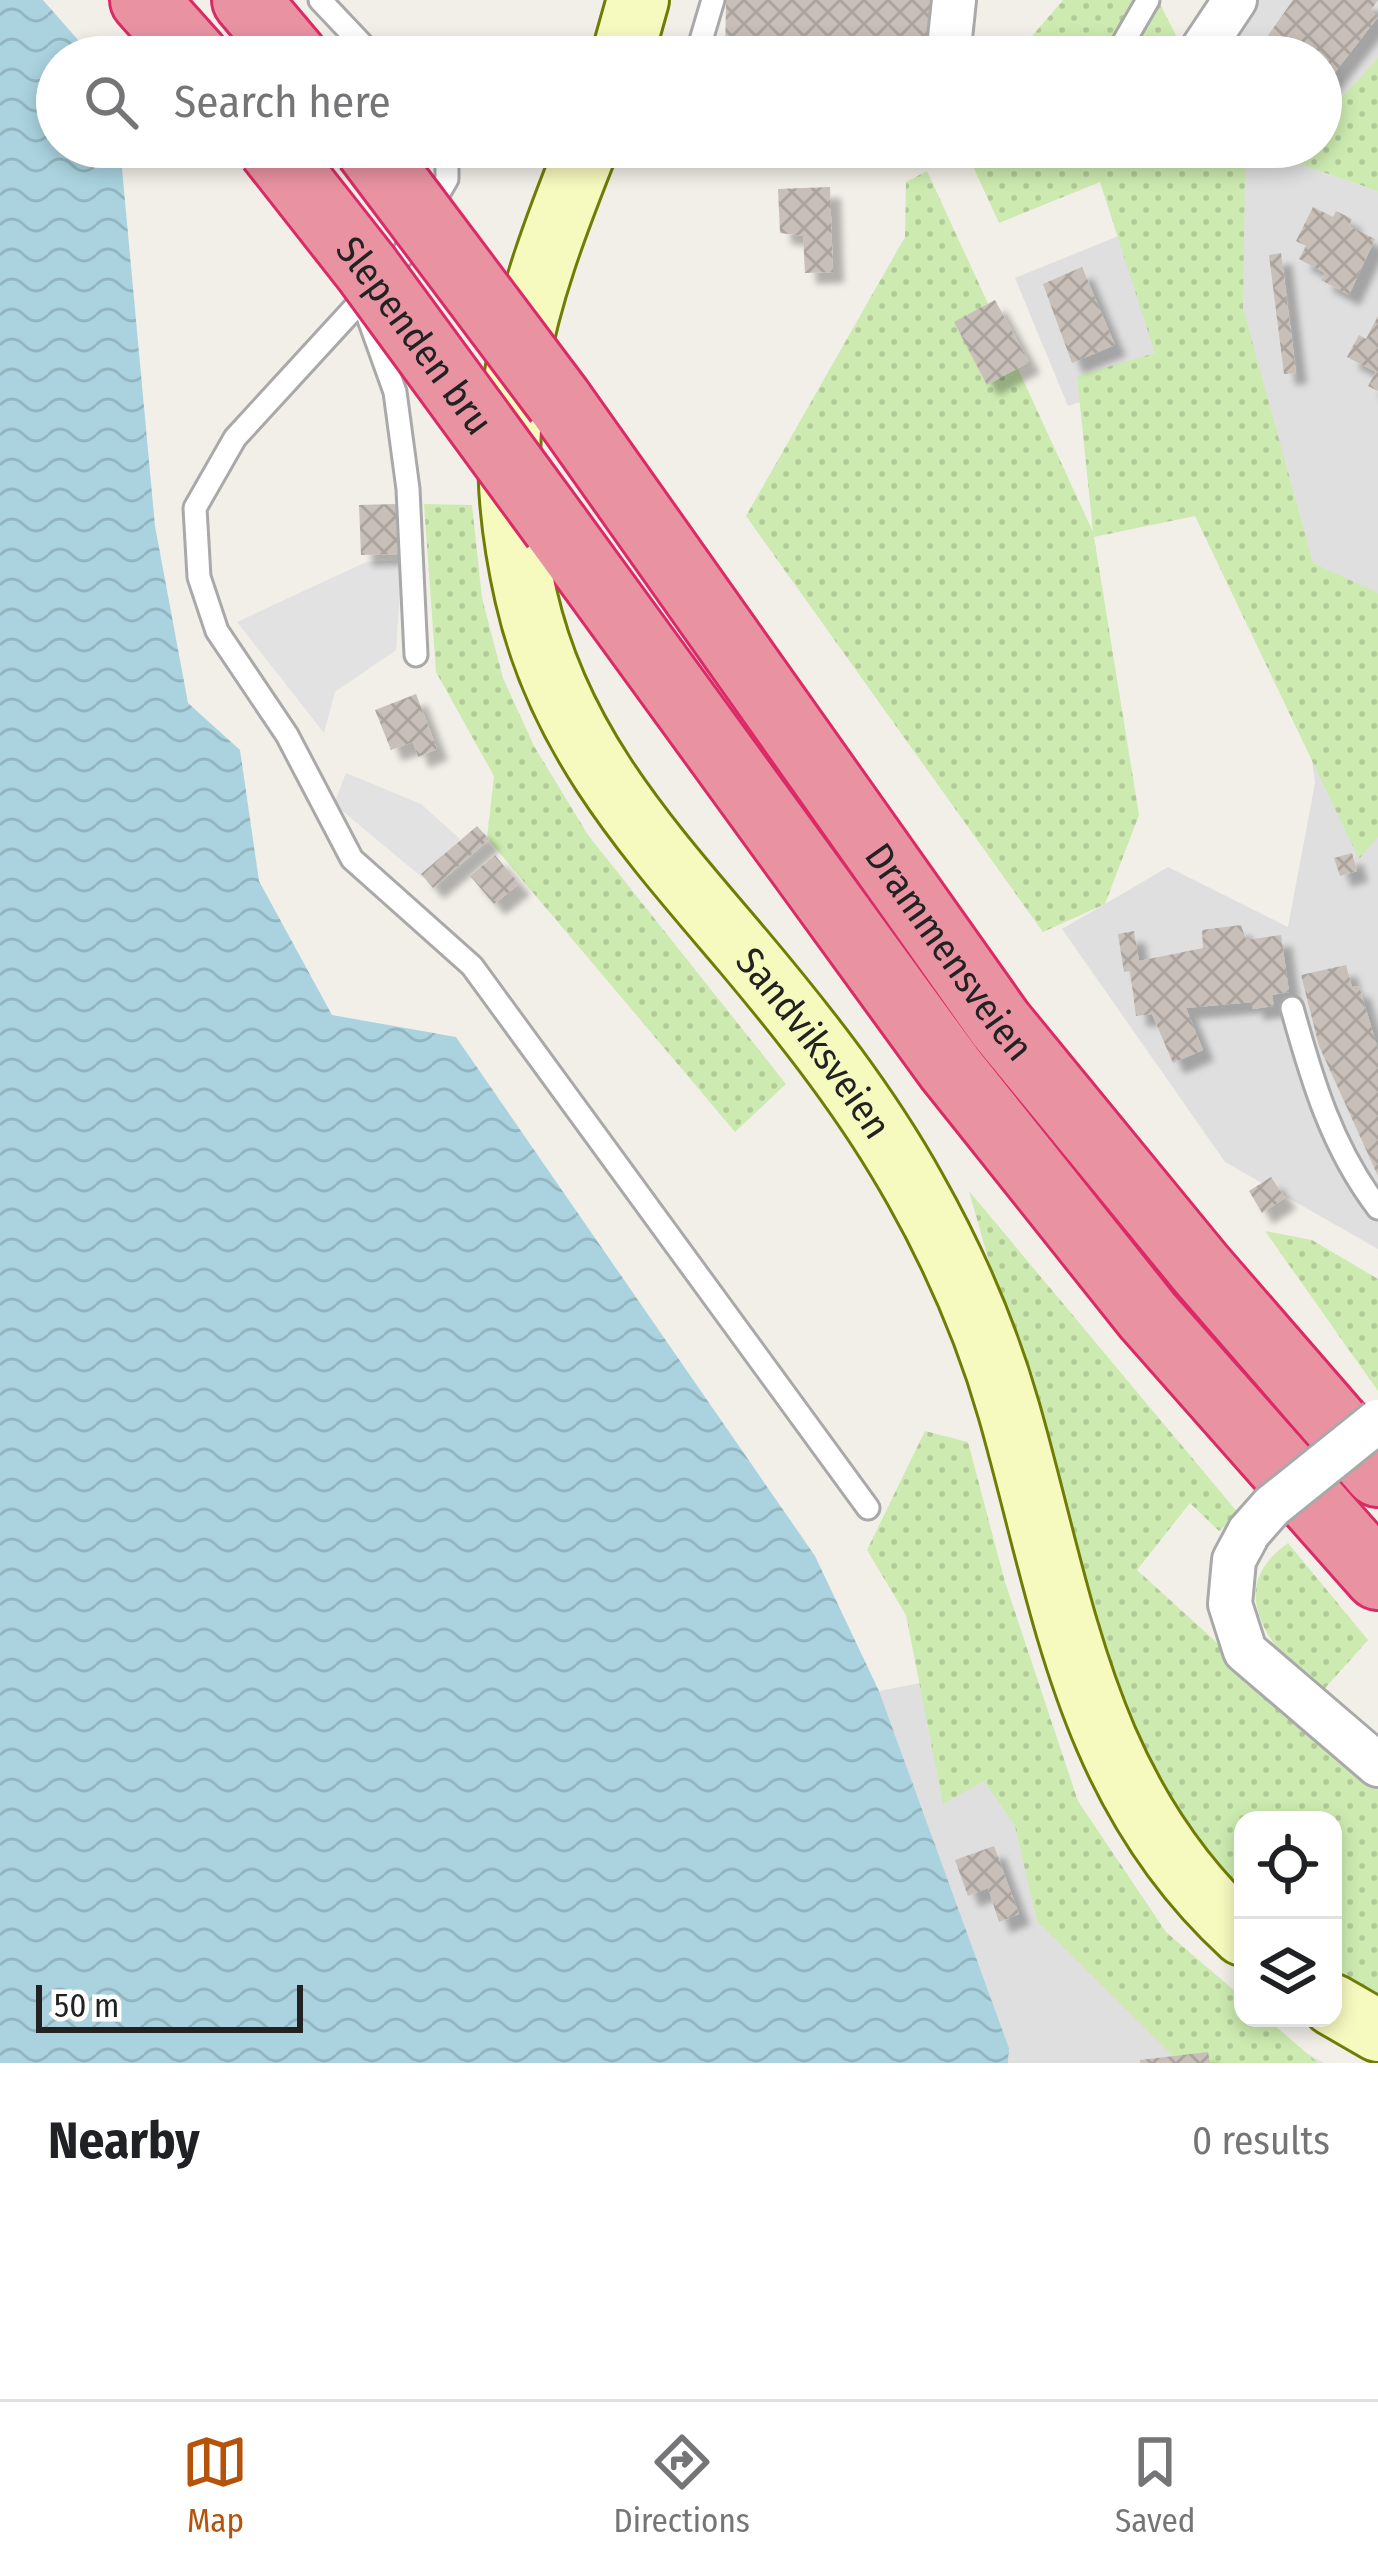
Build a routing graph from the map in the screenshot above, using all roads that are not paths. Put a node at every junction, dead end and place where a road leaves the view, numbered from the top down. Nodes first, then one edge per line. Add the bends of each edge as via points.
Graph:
1 (144, 0) edge
2 (246, 0) edge
3 (320, 0) edge
4 (638, 0) edge
5 (713, 0) edge
6 (953, 0) edge
7 (1148, 0) edge
8 (1235, 0) edge
9 (176, 36) edge
10 (276, 36) edge
11 (354, 36) edge
12 (628, 36) edge
13 (702, 36) edge
14 (950, 36) edge
15 (1127, 36) edge
16 (1211, 36) edge
17 (287, 168) edge
18 (384, 168) edge
19 (447, 168) edge
20 (579, 168) edge
21 (362, 299) junction
22 (560, 400) joint
23 (556, 526) joint
24 (416, 655) dead end
25 (1292, 1008) dead end
26 (1378, 1208) edge
27 (1378, 1421) edge
28 (1378, 1473) edge
29 (868, 1508) dead end
30 (1378, 1576) edge
31 (1378, 1765) edge
32 (1234, 1926) edge
33 (1342, 2010) edge
34 (1378, 2031) edge

1 - 9 highway
2 - 10 highway
3 - 11 lane
4 - 12 main road
5 - 13 lane
6 - 14 street
7 - 15 lane
8 - 16 street
17 - 23 highway, Slependen bru, bridge
18 - 22 highway, Slependen bru, bridge
19 - 21 lane via 402,256
20 - 32 main road, Sandviksveien via 512,376 511,512 544,662 617,800 820,1046 917,1192 988,1346 1097,1723 1168,1850
21 - 24 lane via 395,392
21 - 29 lane via 235,438 195,508 200,577 217,631 287,735 352,859 472,966
22 - 28 highway, Drammensveien via 1000,1024
23 - 30 highway, Drammensveien via 950,1068 1148,1316
25 - 26 lane via 1315,1090 1351,1173
27 - 31 street, bridge via 1249,1532 1234,1560 1230,1604 1245,1652
33 - 34 main road

